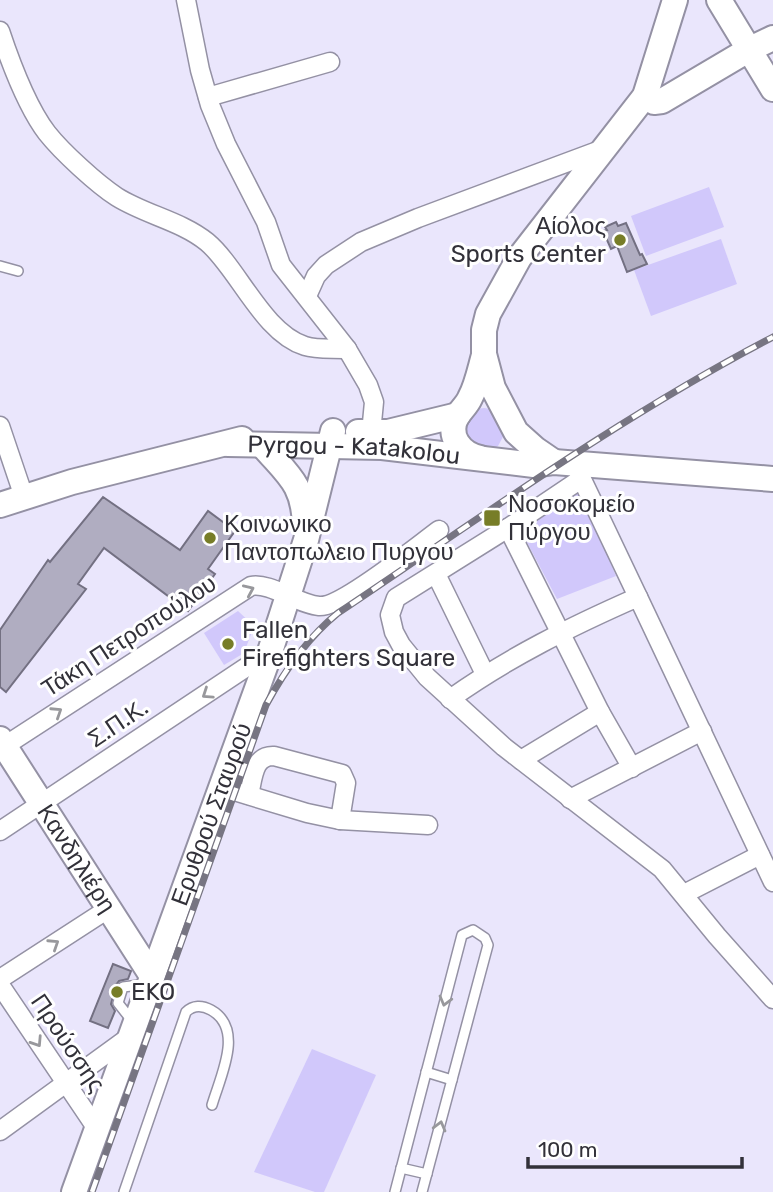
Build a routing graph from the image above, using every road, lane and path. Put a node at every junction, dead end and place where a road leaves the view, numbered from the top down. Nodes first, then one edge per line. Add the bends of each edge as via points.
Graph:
1 (186, 0) edge
2 (675, 0) edge
3 (719, 0) edge
4 (0, 34) edge
5 (773, 38) edge
6 (750, 49) junction
7 (330, 62) dead end
8 (773, 89) edge
9 (645, 96) junction
10 (208, 97) junction
11 (603, 149) junction
12 (0, 266) edge
13 (18, 271) dead end
14 (307, 296) junction
15 (347, 349) junction
16 (484, 354) junction
17 (461, 411) junction
18 (508, 418) junction
19 (0, 426) edge
20 (371, 433) junction
21 (331, 438) junction
22 (228, 444) junction
23 (263, 446) junction
24 (480, 458) junction
25 (570, 468) junction
26 (773, 479) edge
27 (24, 497) junction
28 (0, 505) edge
29 (508, 528) junction
30 (439, 530) dead end
31 (306, 540) junction
32 (436, 574) junction
33 (288, 597) junction
34 (638, 597) junction
35 (559, 632) junction
36 (266, 664) junction
37 (485, 674) junction
38 (450, 699) junction
39 (600, 712) junction
40 (702, 731) junction
41 (1, 745) edge
42 (521, 760) junction
43 (632, 768) junction
44 (221, 787) junction
45 (249, 795) junction
46 (570, 799) junction
47 (42, 803) junction
48 (340, 820) junction
49 (428, 825) dead end
50 (0, 831) edge
51 (760, 855) junction
52 (773, 882) edge
53 (684, 894) junction
54 (108, 909) junction
55 (0, 979) edge
56 (151, 980) junction
57 (0, 985) edge
58 (773, 999) edge
59 (134, 1030) junction
60 (426, 1072) junction
61 (452, 1080) junction
62 (65, 1084) junction
63 (212, 1105) dead end
64 (97, 1129) junction
65 (0, 1131) edge
66 (401, 1168) junction
67 (427, 1174) junction
68 (75, 1192) edge
69 (124, 1192) edge
70 (395, 1192) edge
71 (422, 1192) edge

1 - 10 street
2 - 9 main road
3 - 6 main road
4 - 15 street via 48,134 91,176 116,196 206,241 264,313 295,342
5 - 6 main road
6 - 8 main road
6 - 9 main road via 662,101
7 - 10 street
9 - 11 main road
10 - 14 street via 281,265
11 - 14 street via 361,242 326,265
11 - 16 main road via 505,281 488,314
12 - 13 lane
14 - 15 street
15 - 20 street via 373,402
16 - 17 main road via 473,391
16 - 18 main road via 493,388
17 - 18 main road, Pyrgou - Katakolou via 482,401 491,402
17 - 20 main road, Pyrgou - Katakolou
17 - 24 main road, Pyrgou - Katakolou via 454,424 457,443
18 - 24 main road, Pyrgou - Katakolou via 509,440 504,448
18 - 25 main road, Pyrgou - Katakolou via 525,440
19 - 27 street
20 - 21 main road, Pyrgou - Katakolou
21 - 22 main road, Pyrgou - Katakolou via 274,432
21 - 23 main road, Pyrgou - Katakolou
21 - 24 main road, Pyrgou - Katakolou
21 - 31 main road, Ερυθρού Σταυρού
22 - 23 main road, Pyrgou - Katakolou
22 - 27 main road, Pyrgou - Katakolou
23 - 31 main road via 296,483 305,508
24 - 25 main road, Pyrgou - Katakolou
25 - 26 main road, Pyrgou - Katakolou
25 - 29 street
25 - 34 street
27 - 28 main road, Pyrgou - Katakolou
29 - 32 street
29 - 35 street
30 - 33 street, Τάκη Πετροπούλου via 333,603 317,606
31 - 33 main road, Ερυθρού Σταυρού
32 - 37 street
32 - 38 street via 396,598 390,615 401,645
33 - 36 main road, Ερυθρού Σταυρού
41 -> 33 street, Τάκη Πετροπούλου via 251,586
34 - 35 street
34 - 40 street
35 - 37 street
35 - 39 street
36 - 44 main road, Ερυθρού Σταυρού
36 -> 47 street, Σ.Π.Κ. via 245,668
37 - 38 street
38 - 42 street
39 - 42 street
39 - 43 street
40 - 43 street
40 - 51 street
41 - 47 main road, Κανδηλιέρη
42 - 46 street
43 - 46 street
44 - 45 street
44 - 56 main road, Ερυθρού Σταυρού
45 - 48 street
45 - 48 street via 258,762 265,756 342,774 346,783
46 - 53 street via 663,869
47 - 50 street, Σ.Π.Κ.
47 - 54 main road, Κανδηλιέρη
48 - 49 street
51 - 52 street
51 - 53 street
53 - 58 street
55 -> 54 street
54 - 56 main road, Κανδηλιέρη
56 - 59 main road, Ερυθρού Σταυρού
57 -> 62 street, Προύσσης
59 - 62 street
59 - 64 main road, Ερυθρού Σταυρού
60 - 61 lane
61 -> 60 lane via 488,945 485,937 473,930 462,935
60 - 66 lane
67 -> 61 lane
62 - 64 street, Προύσσης
62 - 65 street
63 - 69 lane via 228,1048 227,1027 216,1013 196,1006 186,1012
64 - 68 main road, Ερυθρού Σταυρού
66 - 67 lane
66 - 70 lane
67 - 71 lane

